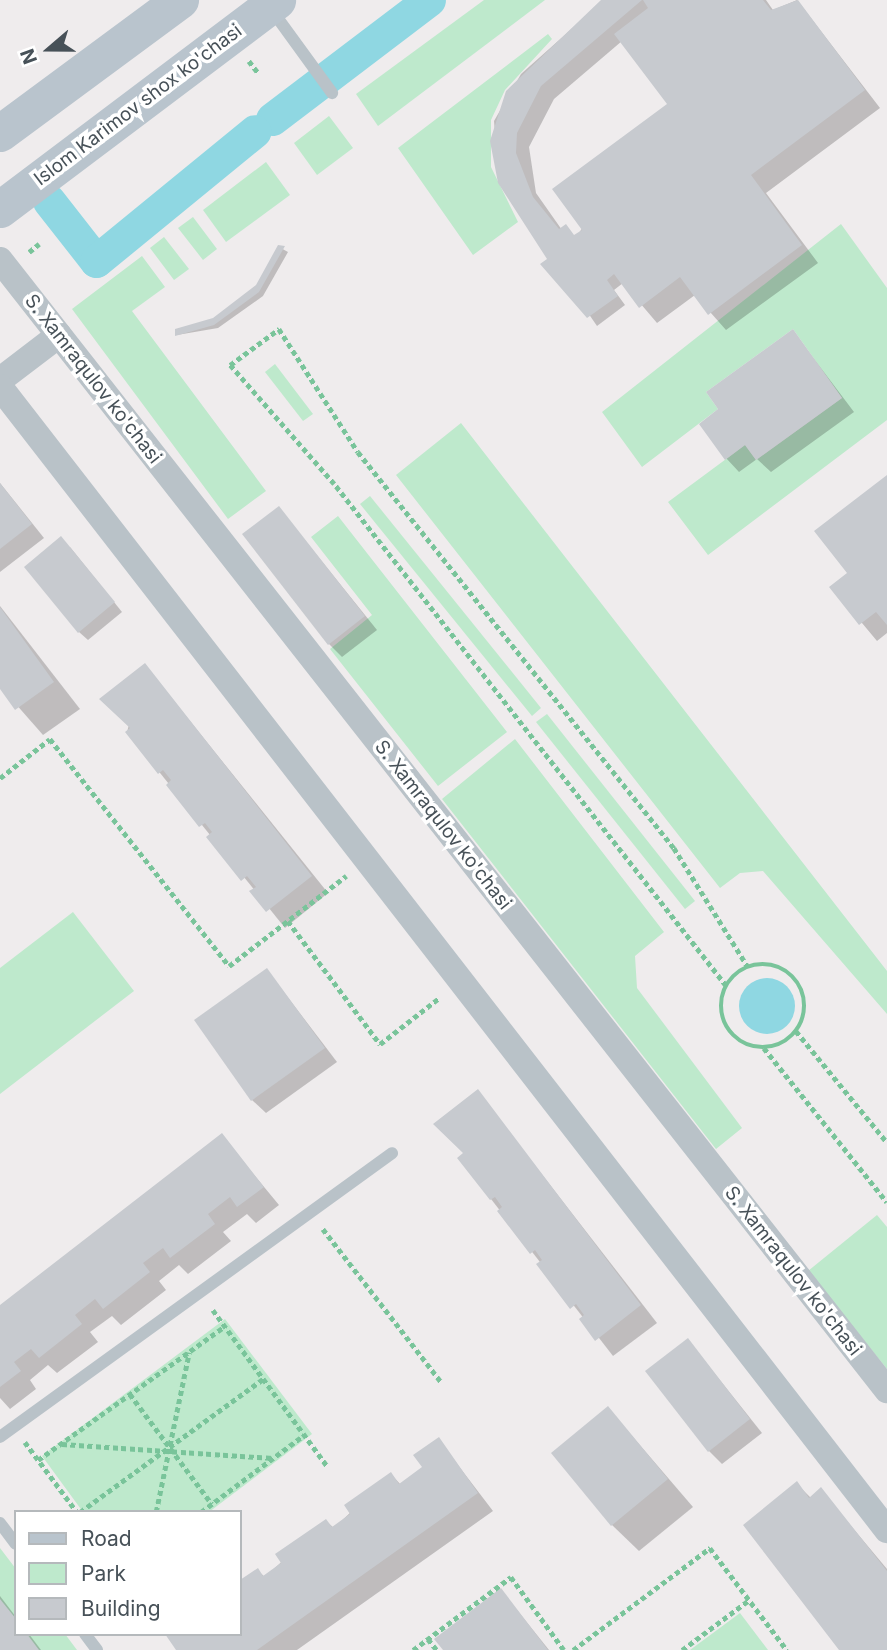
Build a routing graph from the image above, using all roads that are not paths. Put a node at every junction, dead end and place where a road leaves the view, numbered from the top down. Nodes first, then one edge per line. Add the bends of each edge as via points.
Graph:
1 (180, 0) edge
2 (273, 3) edge
3 (332, 93) dead end
4 (0, 133) edge
5 (0, 209) edge
6 (0, 260) edge
7 (59, 335) junction
8 (0, 380) edge
9 (0, 387) edge
10 (392, 1153) dead end
11 (887, 1390) edge
12 (0, 1437) edge
13 (0, 1523) edge
14 (887, 1530) edge
15 (14, 1541) edge

1 - 4 main road
2 - 3 lane
2 - 5 main road, Islom Karimov shox ko'chasi
6 - 7 street, S. Xamraqulov ko'chasi
7 - 8 street
7 - 11 street, S. Xamraqulov ko'chasi
9 - 14 street via 465,979
10 - 12 lane
13 - 15 lane

